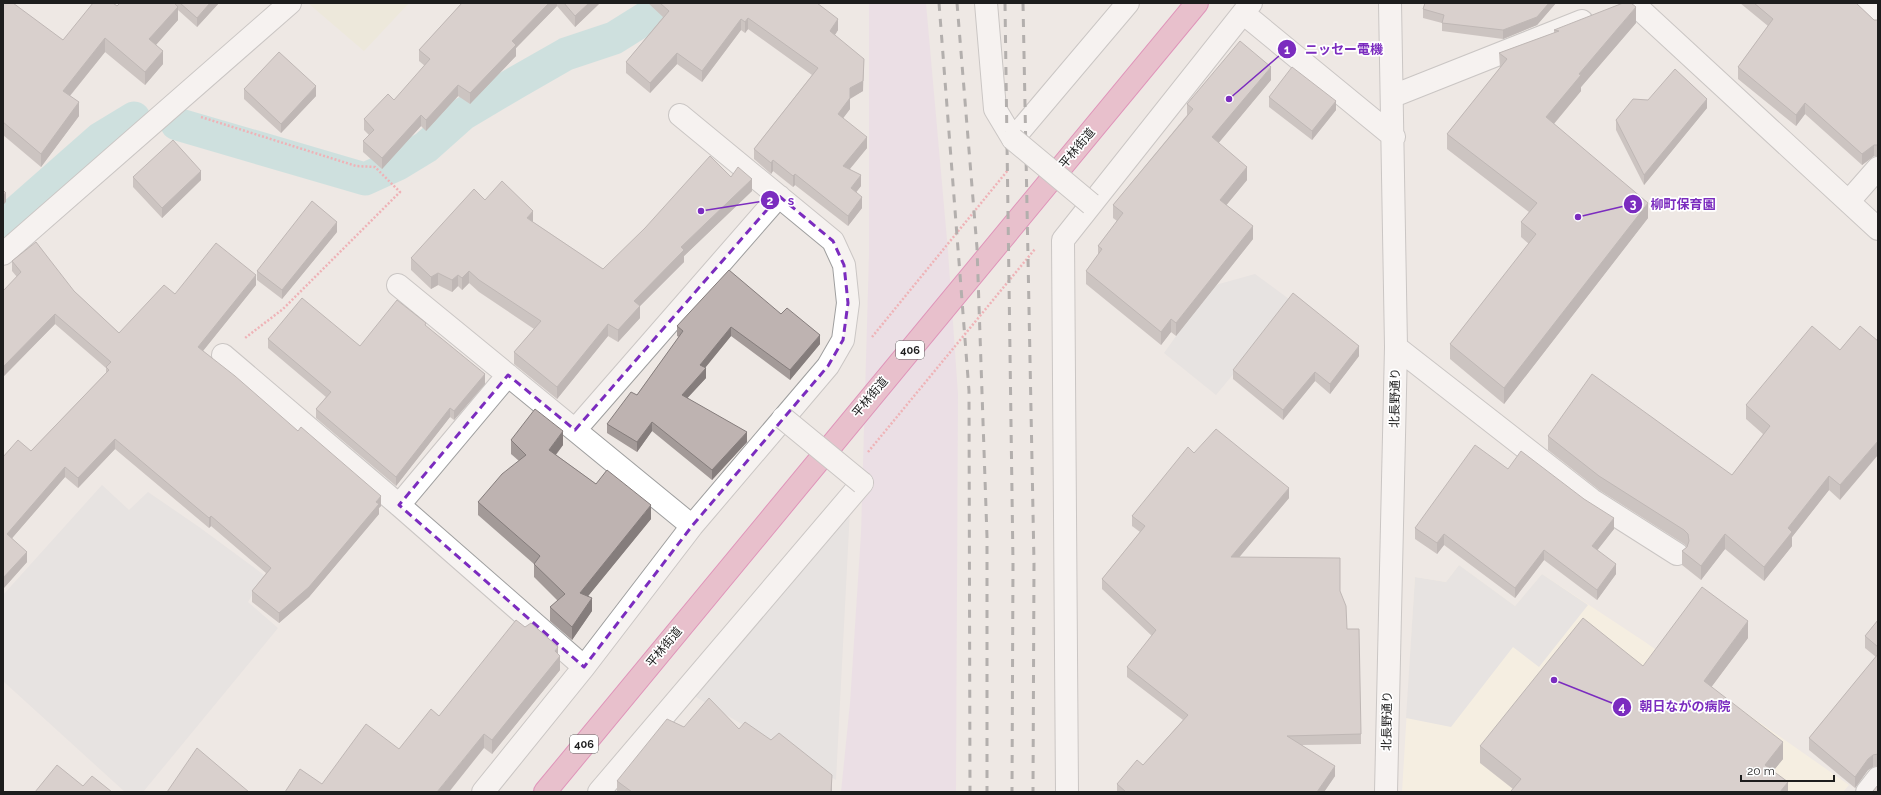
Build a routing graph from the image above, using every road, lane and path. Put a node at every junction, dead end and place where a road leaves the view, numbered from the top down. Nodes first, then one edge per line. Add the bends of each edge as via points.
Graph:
1 (290, 3) edge
2 (986, 3) edge
3 (1128, 3) edge
4 (1197, 3) edge
5 (1390, 3) edge
6 (1862, 3) edge
7 (1618, 7) edge
8 (1247, 8) edge
9 (1878, 19) edge
10 (1393, 96) junction
11 (170, 107) junction
12 (680, 115) dead end
13 (1394, 137) junction
14 (1013, 139) junction
15 (1009, 168) dead end
16 (1878, 168) edge
17 (779, 196) junction
18 (1849, 201) junction
19 (1091, 204) junction
20 (1878, 229) edge
21 (1036, 247) dead end
22 (3, 254) edge
23 (398, 285) dead end
24 (870, 340) dead end
25 (1396, 347) junction
26 (223, 355) joint
27 (508, 375) junction
28 (783, 418) junction
29 (576, 430) junction
30 (866, 454) dead end
31 (399, 505) junction
32 (692, 526) junction
33 (1677, 554) dead end
34 (584, 667) junction
35 (1878, 778) edge
36 (483, 792) edge
37 (544, 792) edge
38 (599, 792) edge
39 (1067, 792) edge
40 (1386, 792) edge
41 (1867, 792) edge

1 - 11 street
2 - 14 street via 995,109
3 - 14 street
4 - 37 highway, 平林街道 / 406
5 - 10 street, 北長野通り
6 - 9 street
7 - 10 street
7 - 18 street
8 - 13 street
8 - 19 street
10 - 13 street, 北長野通り
11 - 22 street
11 - 26 path via 356,166 375,167 400,192 283,309
12 - 17 street
13 - 25 street, 北長野通り
14 - 19 street, bridge
15 - 24 path
16 - 18 street
17 - 28 street via 833,241 844,265 848,303 843,340 828,366
17 - 29 street
18 - 20 street
19 - 39 street via 1063,240
21 - 30 path
23 - 27 street
25 - 33 street via 1592,500
25 - 40 street, 北長野通り
26 - 31 street
27 - 29 street
27 - 31 street
28 - 32 street
28 - 38 street, bridge via 862,483
29 - 32 street
31 - 34 street
32 - 34 street
34 - 36 street
35 - 41 street

